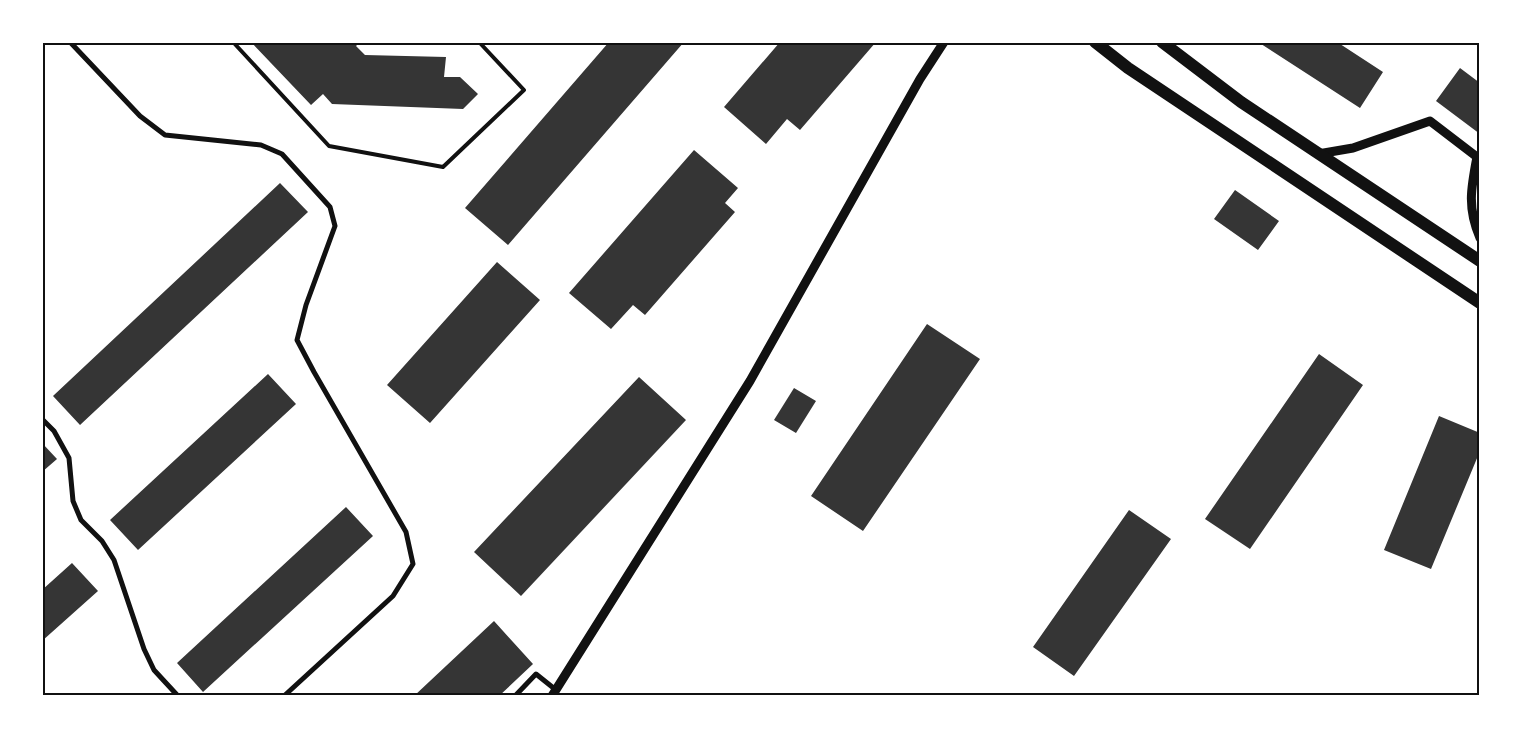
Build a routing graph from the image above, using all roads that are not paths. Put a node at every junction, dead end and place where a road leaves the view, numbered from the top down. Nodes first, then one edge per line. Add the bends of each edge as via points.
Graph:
1 (70, 42) edge
2 (233, 42) edge
3 (479, 42) edge
4 (944, 42) edge
5 (1095, 42) edge
6 (1162, 42) edge
7 (1318, 154) junction
8 (1480, 238) edge
9 (1480, 261) edge
10 (1477, 296) edge
11 (42, 419) edge
12 (554, 693) edge
13 (178, 696) edge
14 (284, 696) edge
15 (515, 696) edge

1 - 14 street via 140,116 165,136 261,145 282,154 330,208 334,226 306,304 298,340 406,532 413,564 393,596
2 - 3 lane via 329,146 443,167 524,90
4 - 12 street via 750,381
5 - 10 main road via 1128,68
6 - 7 main road via 1241,102
7 - 8 street via 1353,148 1430,121 1477,157 1470,191 1473,224
7 - 9 main road
11 - 13 street via 54,430 70,458 73,501 81,520 102,541 114,560 154,670
12 - 15 street via 536,674

